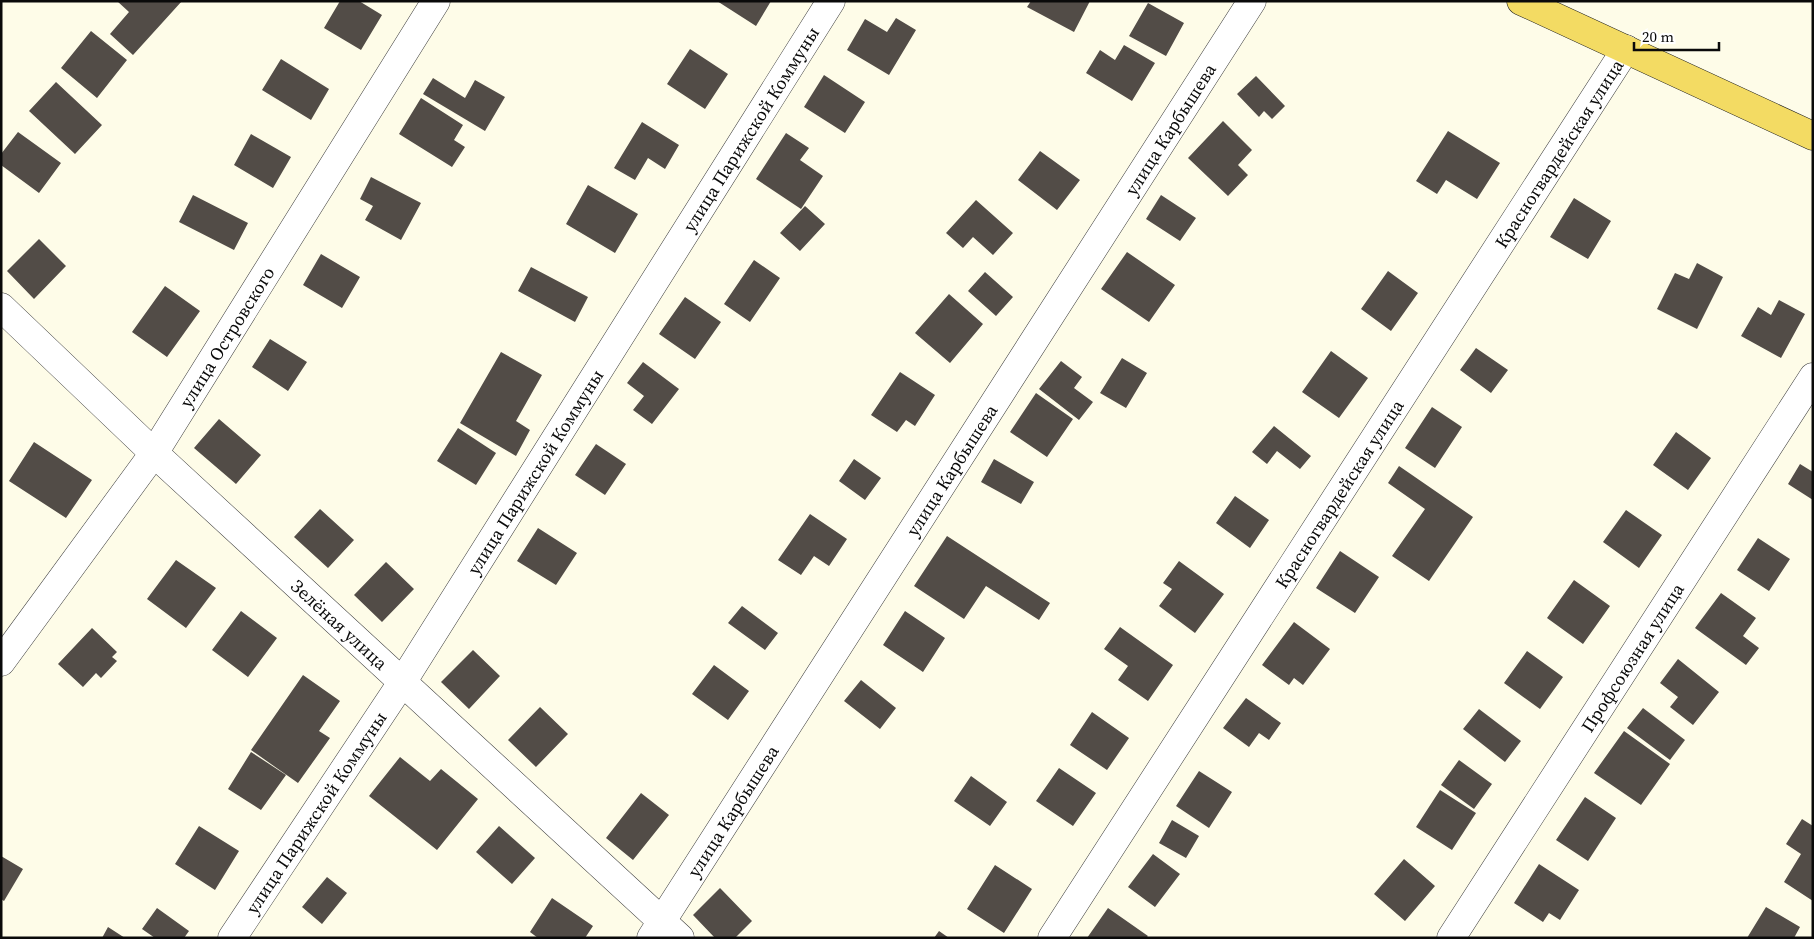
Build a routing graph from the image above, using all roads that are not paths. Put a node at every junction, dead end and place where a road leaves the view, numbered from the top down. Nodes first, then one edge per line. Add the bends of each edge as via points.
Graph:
1 (436, 1) edge
2 (831, 1) edge
3 (1252, 1) edge
4 (1521, 1) edge
5 (1626, 50) junction
6 (1813, 136) edge
7 (1, 306) edge
8 (1813, 377) edge
9 (154, 453) junction
10 (1, 662) edge
11 (402, 681) junction
12 (664, 932) edge
13 (232, 938) edge
14 (1052, 938) edge
15 (1451, 938) edge

1 - 9 street, улица Островского
2 - 11 street, улица Парижской Коммуны
3 - 12 street, улица Карбышева
4 - 5 main road
5 - 6 main road
5 - 14 street, Красногвардейская улица
7 - 9 street, Зелёная улица
8 - 15 street, Профсоюзная улица
9 - 10 street, улица Островского
9 - 11 street, Зелёная улица
11 - 12 street, Зелёная улица
11 - 13 street, улица Парижской Коммуны

